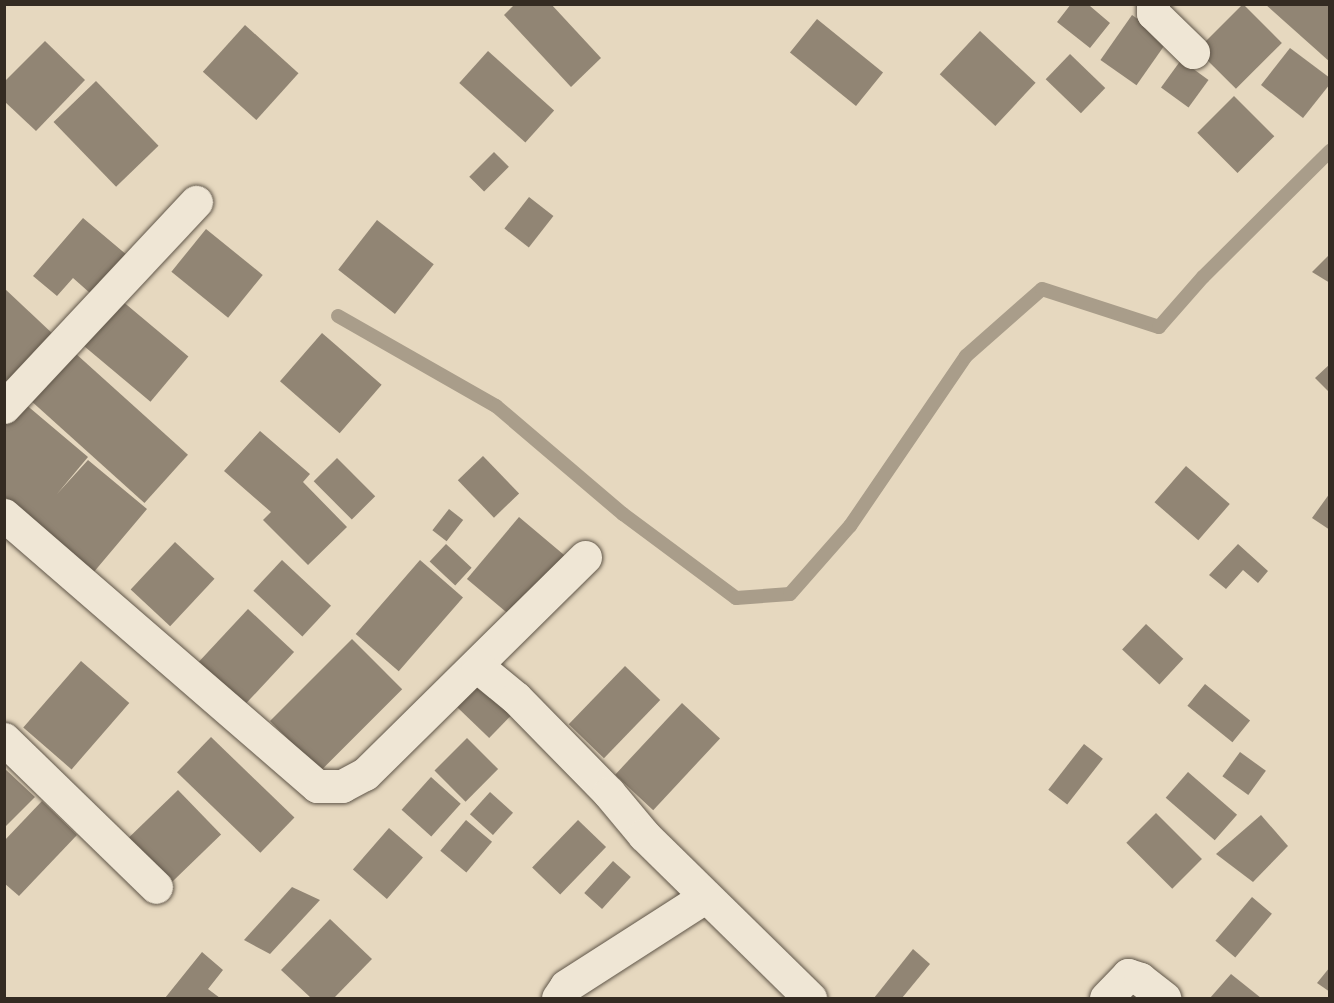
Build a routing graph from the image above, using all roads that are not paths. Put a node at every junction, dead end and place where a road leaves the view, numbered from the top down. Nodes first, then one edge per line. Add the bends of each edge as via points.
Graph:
1 (1152, 4) edge
2 (1193, 52) dead end
3 (196, 202) dead end
4 (4, 407) edge
5 (4, 515) edge
6 (585, 557) dead end
7 (477, 666) junction
8 (4, 739) edge
9 (156, 887) dead end
10 (706, 896) junction
11 (558, 999) edge
12 (810, 999) edge
13 (1106, 999) edge
14 (1164, 999) edge

1 - 2 street via 1153,12
3 - 4 street
5 - 7 street via 317,786 342,786 365,774
6 - 7 street
7 - 10 street via 516,698
8 - 9 street
10 - 11 street via 566,986
10 - 12 street
13 - 14 street via 1128,975 1140,979

